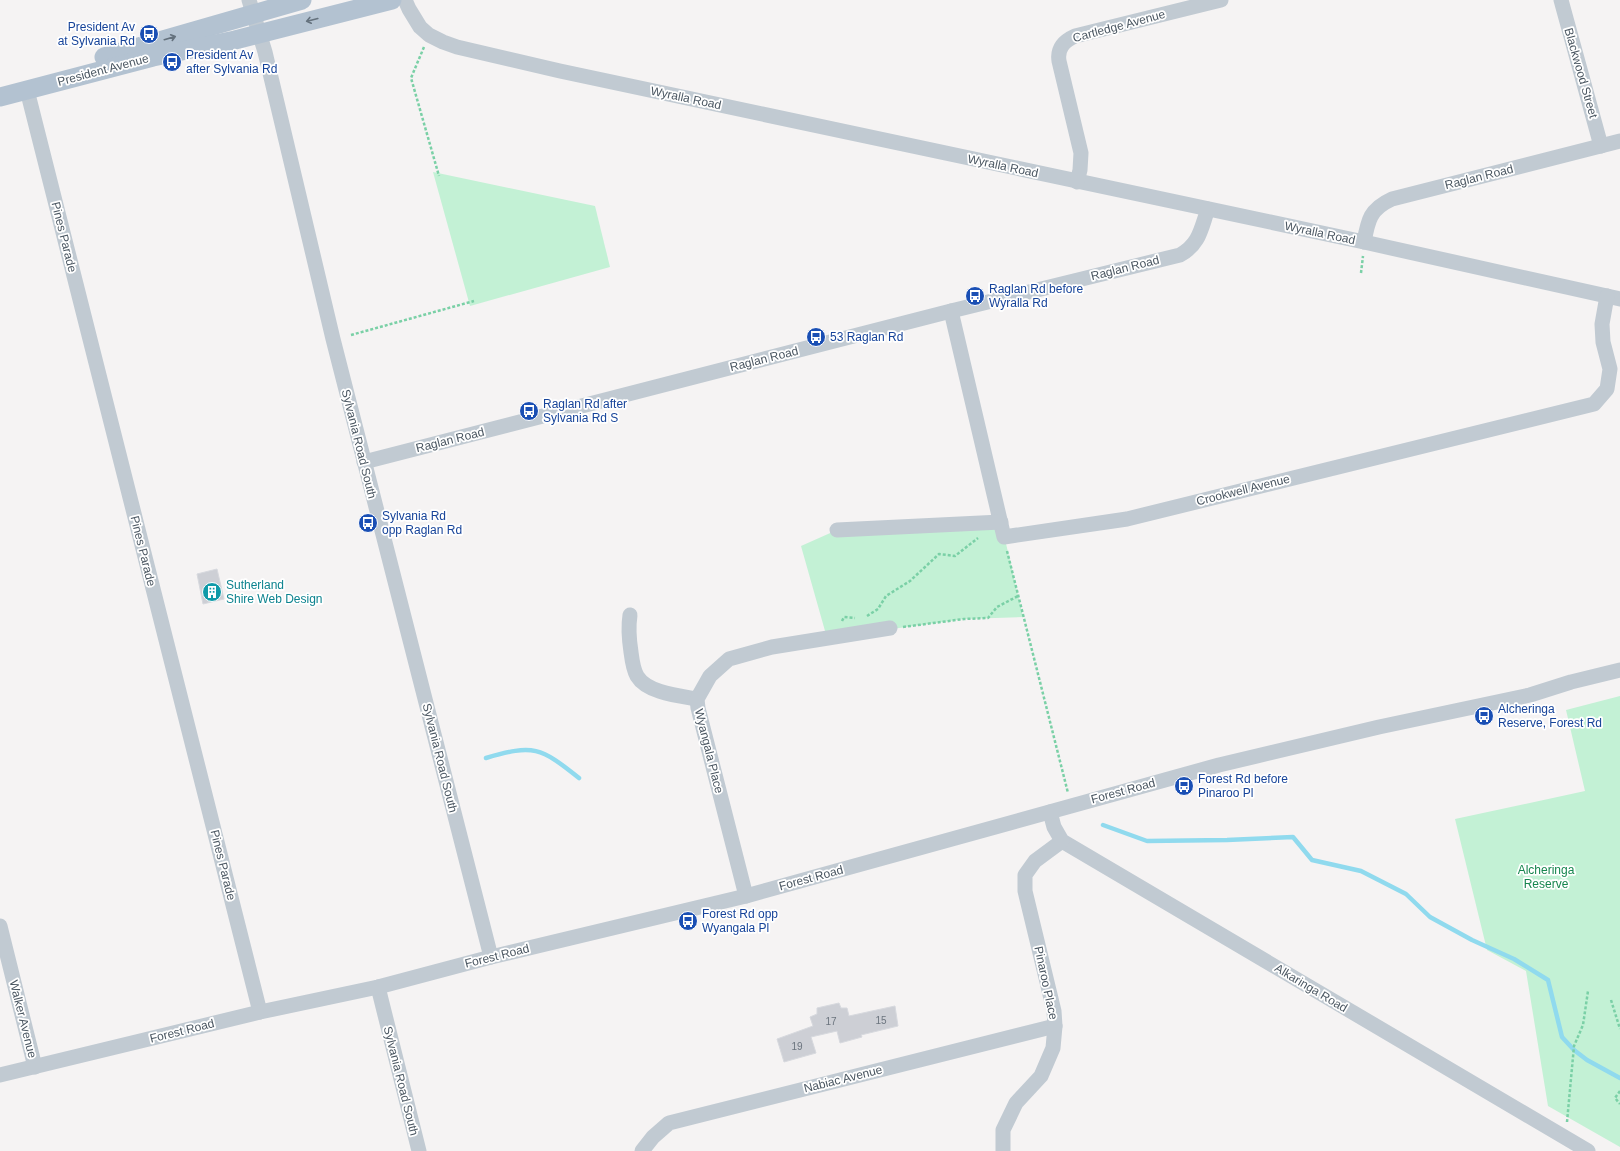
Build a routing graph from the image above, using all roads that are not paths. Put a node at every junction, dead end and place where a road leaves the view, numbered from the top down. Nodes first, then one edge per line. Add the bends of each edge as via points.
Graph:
1 (302, 0) edge
2 (392, 0) edge
3 (406, 0) edge
4 (1221, 0) edge
5 (1561, 0) edge
6 (250, 7) edge
7 (259, 34) junction
8 (0, 84) edge
9 (27, 90) junction
10 (0, 97) edge
11 (1620, 141) edge
12 (1602, 146) junction
13 (1077, 182) junction
14 (1208, 209) junction
15 (1364, 242) junction
16 (1614, 298) edge
17 (951, 312) junction
18 (364, 462) junction
19 (1001, 522) junction
20 (837, 530) dead end
21 (630, 614) dead end
22 (890, 628) road end
23 (1620, 670) edge
24 (697, 699) junction
25 (1050, 812) junction
26 (1062, 841) junction
27 (746, 896) junction
28 (0, 926) edge
29 (491, 957) junction
30 (378, 987) junction
31 (260, 1012) junction
32 (1056, 1026) junction
33 (35, 1067) junction
34 (0, 1075) edge
35 (419, 1151) edge
36 (642, 1151) edge
37 (1003, 1151) edge
38 (1588, 1151) edge

1 - 6 main road, President Avenue
2 -> 7 main road, President Avenue
3 - 13 street, Wyralla Road via 414,19 429,35 457,47
4 - 13 street, Cartledge Avenue via 1075,36 1062,45 1058,55 1059,61 1081,153
5 - 12 street, Blackwood Street
6 - 7 street, Sylvania Road South
8 -> 6 main road, President Avenue via 84,63
7 - 9 main road, President Avenue via 152,57
7 - 18 street, Sylvania Road South
9 - 10 main road, President Avenue
9 - 31 street, Pines Parade
11 - 12 street, Raglan Road
12 - 15 street, Raglan Road via 1392,199 1381,204 1373,212
13 - 14 street, Wyralla Road
14 - 15 street, Wyralla Road
14 - 17 street, Raglan Road via 1197,239 1190,249 1180,255
15 - 16 street, Wyralla Road
16 - 19 street, Crookwell Avenue via 1603,330 1603,342 1610,369 1607,389 1594,404 1127,519 1004,537
17 - 18 street, Raglan Road
17 - 19 street
18 - 29 street, Sylvania Road South
19 - 20 street
21 - 24 street via 628,630 633,668 638,678 646,686 672,695
22 - 24 street, Wyangala Place via 772,647 729,659 710,676
23 - 25 street, Forest Road via 1530,694 1220,765
24 - 27 street, Wyangala Place
25 - 26 street via 1054,827
25 - 27 street, Forest Road
26 - 32 street, Pinaroo Place via 1035,861 1025,875 1025,891
26 - 38 street, Alkaringa Road
27 - 29 street, Forest Road
28 - 33 street, Walker Avenue
29 - 30 street, Forest Road
30 - 31 street, Forest Road
30 - 35 street, Sylvania Road South
31 - 33 street, Forest Road
32 - 36 street, Nabiac Avenue via 668,1123
32 - 37 street, Pinaroo Place via 1053,1048 1041,1076 1016,1102 1003,1130
33 - 34 street, Forest Road

